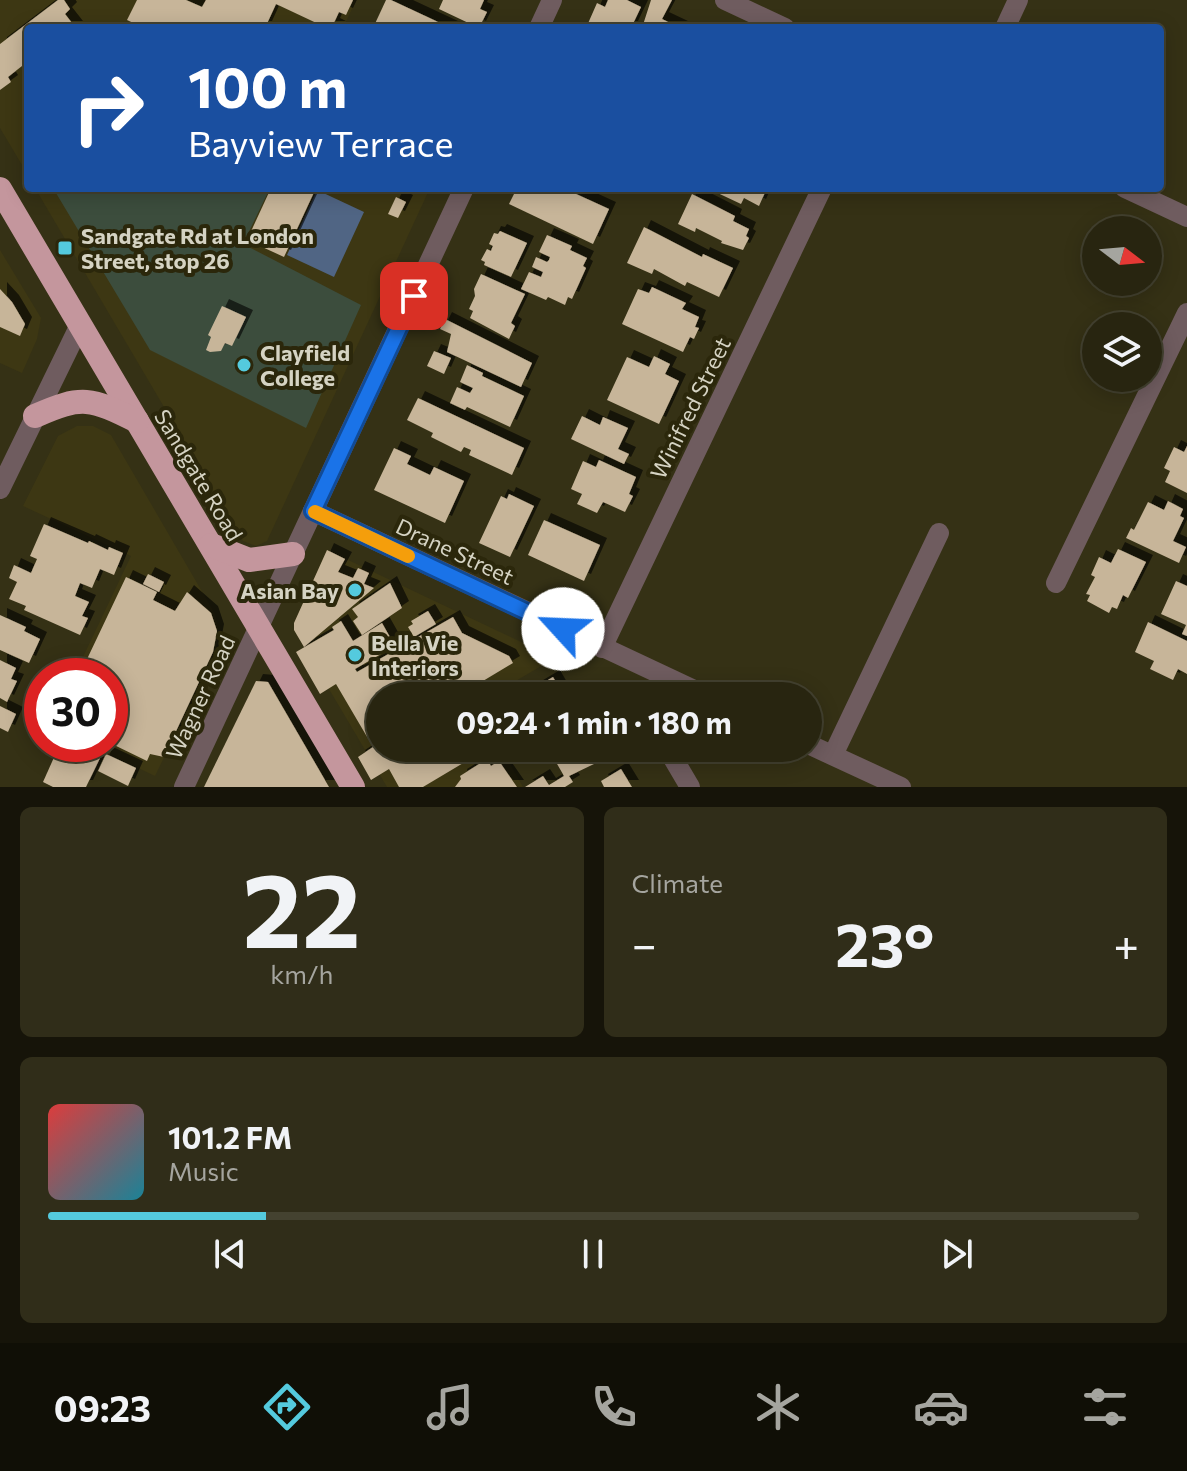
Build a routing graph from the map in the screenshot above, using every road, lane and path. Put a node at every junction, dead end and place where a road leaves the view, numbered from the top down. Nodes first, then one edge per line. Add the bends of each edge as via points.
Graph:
1 (552, 0) edge
2 (725, 0) edge
3 (1018, 0) edge
4 (541, 24) edge
5 (776, 24) edge
6 (1007, 24) edge
7 (0, 189) edge
8 (462, 192) edge
9 (820, 192) edge
10 (1134, 192) edge
11 (1187, 217) edge
12 (1187, 313) edge
13 (80, 325) junction
14 (35, 416) junction
15 (137, 421) junction
16 (0, 489) edge
17 (313, 511) junction
18 (939, 533) dead end
19 (211, 545) junction
20 (293, 554) junction
21 (1056, 583) dead end
22 (259, 628) junction
23 (602, 648) junction
24 (660, 682) edge
25 (822, 750) edge
26 (833, 755) junction
27 (675, 762) edge
28 (184, 787) edge
29 (353, 787) edge
30 (690, 787) edge
31 (901, 787) edge

1 - 4 street
2 - 5 street
3 - 6 street
7 - 13 highway, Sandgate Road
8 - 17 street, Wagner Road
9 - 23 street, Winifred Street
10 - 11 street
12 - 21 street
13 - 14 street
13 - 15 highway, Sandgate Road
14 - 15 highway via 68,403 91,401
14 - 16 street
15 - 19 highway, Sandgate Road
17 - 20 street, Wagner Road
17 - 23 street, Drane Street
18 - 26 street
19 - 20 highway via 249,560
19 - 22 highway, Sandgate Road
20 - 22 street, Wagner Road
22 - 28 street, Wagner Road
22 - 29 highway, Sandgate Road
23 - 24 street, Drane Street
25 - 26 street
26 - 31 street
27 - 30 street

